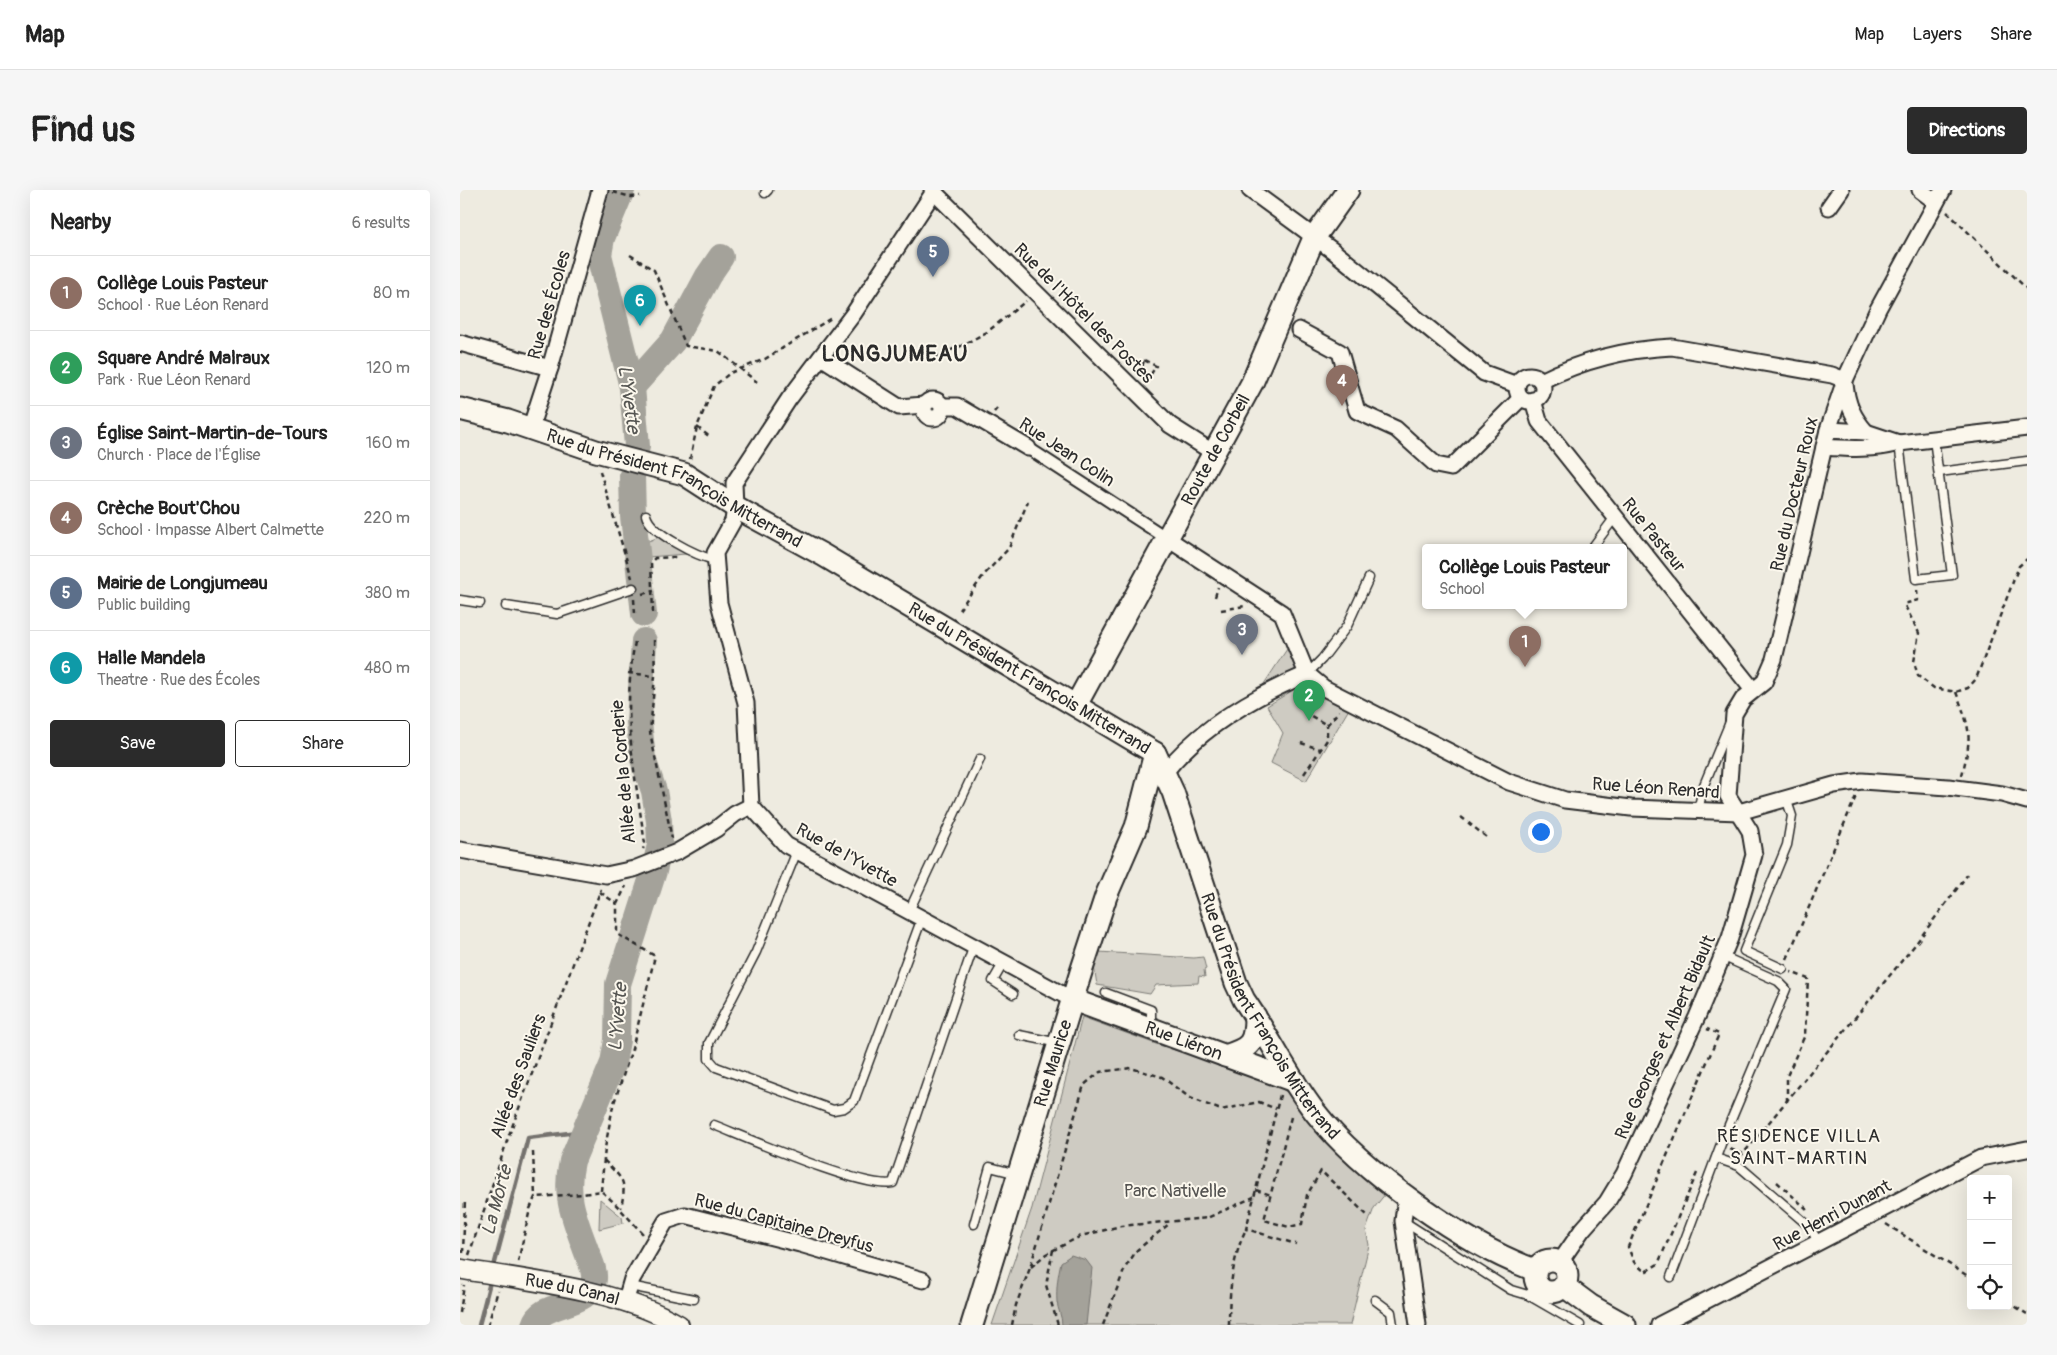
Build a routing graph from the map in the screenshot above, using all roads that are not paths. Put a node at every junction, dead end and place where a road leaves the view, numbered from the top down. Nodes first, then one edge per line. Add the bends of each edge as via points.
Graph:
1 (934, 190) edge
2 (1250, 190) edge
3 (1348, 190) edge
4 (1841, 190) edge
5 (1920, 190) edge
6 (606, 191) edge
7 (1940, 196) edge
8 (1829, 207) dead end
9 (1314, 238) junction
10 (1299, 330) dead end
11 (460, 344) edge
12 (821, 357) junction
13 (550, 368) junction
14 (1845, 380) junction
15 (1541, 381) junction
16 (1524, 395) junction
17 (460, 408) edge
18 (2027, 428) edge
19 (530, 429) junction
20 (1828, 430) junction
21 (1866, 432) junction
22 (1934, 439) junction
23 (1899, 443) junction
24 (1824, 447) junction
25 (1028, 448) joint
26 (1214, 453) junction
27 (2027, 461) edge
28 (1938, 472) junction
29 (735, 507) junction
30 (646, 515) dead end
31 (1615, 517) junction
32 (1168, 539) junction
33 (1595, 544) edge
34 (715, 560) junction
35 (1369, 578) dead end
36 (633, 588) dead end
37 (460, 600) edge
38 (480, 603) dead end
39 (506, 606) dead end
40 (1307, 674) junction
41 (1753, 690) junction
42 (1076, 706) junction
43 (1734, 714) junction
44 (1155, 753) junction
45 (980, 758) dead end
46 (1166, 782) junction
47 (1786, 798) junction
48 (2027, 800) edge
49 (1141, 804) junction
50 (751, 806) junction
51 (1698, 810) junction
52 (1739, 812) junction
53 (460, 850) edge
54 (797, 851) junction
55 (916, 914) junction
56 (974, 945) junction
57 (1722, 956) junction
58 (1004, 962) junction
59 (1783, 969) road end
60 (1106, 993) dead end
61 (1014, 994) dead end
62 (1073, 1000) junction
63 (1255, 1016) junction
64 (1151, 1029) junction
65 (1019, 1035) dead end
66 (1060, 1043) junction
67 (1225, 1056) junction
68 (1294, 1081) junction
69 (714, 1125) dead end
70 (2027, 1149) edge
71 (1716, 1158) junction
72 (1019, 1175) junction
73 (1406, 1196) junction
74 (1403, 1221) junction
75 (974, 1224) dead end
76 (1819, 1244) junction
77 (1560, 1262) junction
78 (460, 1269) edge
79 (1671, 1277) dead end
80 (923, 1280) dead end
81 (1534, 1284) junction
82 (1564, 1286) junction
83 (628, 1295) junction
84 (694, 1299) dead end
85 (1375, 1300) dead end
86 (1617, 1323) edge
87 (679, 1325) edge
88 (972, 1325) edge
89 (1393, 1325) edge
90 (1418, 1325) edge
91 (1580, 1325) edge
92 (1659, 1325) edge

1 - 12 street
1 - 26 street, Rue de l'Hôtel des Postes via 1170,425
2 - 9 street
3 - 9 main road, Route de Corbeil
4 - 8 street
5 - 7 street
6 - 13 street, Rue des Écoles
7 - 14 street, Rue du Docteur Roux via 1878,309
9 - 16 street via 1484,373
9 - 26 main road, Route de Corbeil via 1252,382
10 - 16 street via 1340,352 1357,410 1396,429 1443,468 1451,468
11 - 13 street
12 - 25 street, Rue Jean Colin via 899,407 924,405 934,399 942,406 957,406
12 - 29 street via 734,483
13 - 19 street, Rue des Écoles
14 - 15 street via 1832,374 1672,348 1648,348 1576,365
14 - 20 street, Rue du Docteur Roux
14 - 21 street via 1849,406
15 - 16 street via 1543,390 1538,398
15 - 16 street via 1528,375 1519,381
16 - 31 street, Rue Pasteur via 1539,421
17 - 19 main road, Rue du Président François Mitterrand
18 - 22 street
19 - 29 main road, Rue du Président François Mitterrand via 684,474
20 - 21 street
20 - 24 street, Rue du Docteur Roux
21 - 23 street
22 - 23 street
22 - 28 lane
23 - 24 street via 1882,448
23 - 28 lane via 1916,578 1952,575
24 - 41 street, Rue du Docteur Roux via 1774,659 1764,682
25 - 32 street, Rue Jean Colin
26 - 32 main road, Route de Corbeil
27 - 28 lane
29 - 34 street via 733,521 718,546
29 - 42 main road, Rue du Président François Mitterrand via 823,555
30 - 34 lane via 653,528 704,558
31 - 33 lane
31 - 41 street, Rue Pasteur
32 - 40 street via 1282,613
32 - 42 main road, Route de Corbeil
34 - 50 street via 720,603 746,703
35 - 40 lane via 1347,626
36 - 39 lane via 557,614
37 - 38 lane
40 - 46 street via 1255,700 1193,741
40 - 51 street, Rue Léon Renard via 1324,688 1510,782 1537,792 1565,800 1631,808
41 - 43 street, Rue du Docteur Roux
42 - 44 main road, Rue du Président François Mitterrand
43 - 51 lane via 1713,762
43 - 52 street via 1728,796
44 - 46 main road, Rue du Président François Mitterrand
44 - 49 main road, Rue Maurice
45 - 55 lane
46 - 49 main road
46 - 63 main road, Rue du Président François Mitterrand via 1236,983
47 - 48 street, Rue Léon Renard via 1862,781 1958,788
47 - 52 street, Rue Léon Renard
47 - 59 lane via 1792,816 1786,845 1744,950
49 - 62 main road, Rue Maurice via 1136,826 1106,896
50 - 53 street via 674,853 639,867 600,875
50 - 54 street, Rue de l'Yvette via 786,845
51 - 52 street, Rue Léon Renard
52 - 57 street, Rue Georges et Albert Bidault via 1750,831 1754,855
54 - 55 street, Rue de l'Yvette
54 - 55 lane via 756,952 709,1043 709,1059 716,1067 833,1110 854,1101
55 - 56 street, Rue de l'Yvette
56 - 58 street, Rue de l'Yvette
56 - 69 lane via 893,1183 884,1185 858,1180
57 - 71 lane via 1778,981 1786,990
57 - 77 street, Rue Georges et Albert Bidault via 1624,1174 1607,1202
58 - 61 lane via 993,981
58 - 62 street, Rue de l'Yvette
60 - 64 lane via 1151,1010
62 - 64 main road, Rue Liéron
62 - 66 main road, Rue Maurice
63 - 67 main road via 1252,1041 1244,1050
63 - 68 main road, Rue du Président François Mitterrand
64 - 67 main road, Rue Liéron
65 - 66 lane
66 - 72 main road, Rue Maurice
67 - 68 main road, Rue Liéron
68 - 73 main road, Rue du Président François Mitterrand via 1314,1111 1350,1151
70 - 76 street, Rue Henri Dunant via 1981,1158
71 - 76 lane via 1739,1166 1810,1227
71 - 79 lane
72 - 75 lane via 990,1167
72 - 88 main road, Rue Maurice
73 - 74 street
73 - 81 main road, Rue du Président François Mitterrand via 1506,1260
74 - 81 lane via 1511,1290
74 - 90 street
76 - 92 street, Rue Henri Dunant
77 - 81 main road via 1546,1260
77 - 82 main road via 1568,1276
78 - 83 street, Rue du Canal via 595,1293
80 - 83 street, Rue du Capitaine Dreyfus via 685,1215 666,1221 632,1279
81 - 82 main road, Rue du Président François Mitterrand via 1551,1292
81 - 91 lane
82 - 86 main road
83 - 84 lane
83 - 87 street, Rue du Canal
85 - 89 lane via 1391,1312

